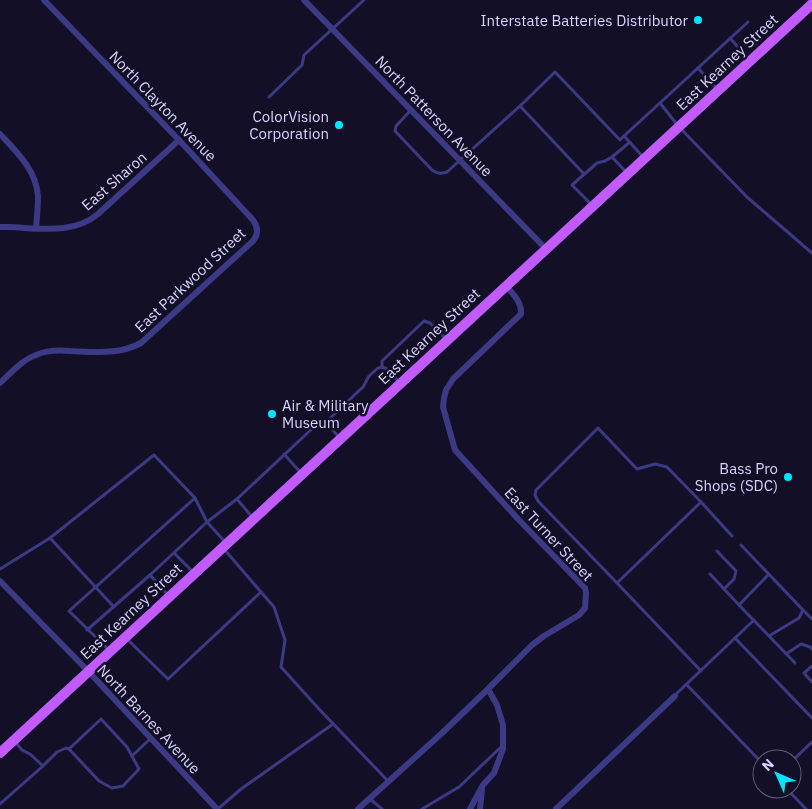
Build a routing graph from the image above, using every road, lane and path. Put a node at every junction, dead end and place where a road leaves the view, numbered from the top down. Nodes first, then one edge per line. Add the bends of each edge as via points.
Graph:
1 (44, 0) edge
2 (304, 0) edge
3 (364, 0) edge
4 (812, 4) edge
5 (748, 22) dead end
6 (333, 29) junction
7 (730, 38) junction
8 (750, 61) junction
9 (698, 68) junction
10 (718, 91) junction
11 (269, 97) dead end
12 (660, 104) junction
13 (520, 106) junction
14 (411, 110) junction
15 (679, 126) junction
16 (0, 134) edge
17 (624, 136) junction
18 (179, 140) junction
19 (630, 142) junction
20 (612, 157) junction
21 (644, 159) junction
22 (460, 160) junction
23 (584, 174) junction
24 (628, 174) junction
25 (593, 206) junction
26 (0, 227) edge
27 (36, 228) junction
28 (257, 232) joint
29 (546, 249) junction
30 (812, 253) edge
31 (506, 286) junction
32 (447, 340) junction
33 (382, 367) junction
34 (0, 383) edge
35 (400, 383) junction
36 (325, 423) junction
37 (340, 438) junction
38 (284, 454) junction
39 (302, 474) junction
40 (195, 498) junction
41 (237, 498) junction
42 (701, 502) junction
43 (254, 518) junction
44 (207, 522) junction
45 (732, 536) dead end
46 (50, 538) junction
47 (741, 545) dead end
48 (224, 546) junction
49 (717, 550) dead end
50 (174, 553) junction
51 (0, 569) edge
52 (194, 574) junction
53 (710, 574) dead end
54 (769, 574) junction
55 (150, 575) junction
56 (0, 581) edge
57 (617, 583) junction
58 (95, 587) junction
59 (724, 590) junction
60 (261, 592) junction
61 (169, 597) junction
62 (739, 605) junction
63 (114, 607) junction
64 (803, 610) junction
65 (812, 619) edge
66 (754, 620) junction
67 (87, 630) junction
68 (769, 636) junction
69 (125, 637) junction
70 (735, 638) junction
71 (812, 649) edge
72 (110, 651) junction
73 (786, 654) junction
74 (795, 663) dead end
75 (812, 666) edge
76 (701, 671) junction
77 (88, 672) junction
78 (812, 682) edge
79 (687, 684) junction
80 (488, 689) junction
81 (675, 696) joint
82 (812, 718) edge
83 (333, 724) junction
84 (151, 738) junction
85 (13, 740) junction
86 (812, 742) edge
87 (503, 744) junction
88 (69, 749) junction
89 (1, 750) edge
90 (752, 752) edge
91 (802, 752) edge
92 (132, 756) junction
93 (43, 766) junction
94 (389, 781) junction
95 (482, 785) junction
96 (369, 799) junction
97 (796, 799) edge
98 (0, 804) edge
99 (218, 809) edge
100 (358, 809) edge
101 (382, 809) edge
102 (422, 809) edge
103 (470, 809) edge
104 (480, 809) edge
105 (556, 809) edge
106 (806, 809) edge

1 - 18 street, North Clayton Avenue
2 - 6 street, North Patterson Avenue
3 - 6 lane
4 - 8 main road, East Kearney Street
5 - 7 lane
6 - 11 lane via 304,55 302,65
6 - 14 street, North Patterson Avenue
7 - 8 lane
7 - 9 lane
8 - 10 main road, East Kearney Street
9 - 10 lane
9 - 12 lane
10 - 15 main road, East Kearney Street
12 - 15 lane
12 - 17 lane
13 - 17 lane via 555,72 620,140
13 - 22 lane
13 - 23 lane
14 - 22 street, North Patterson Avenue
14 - 22 lane via 395,131 432,170 442,174 448,172
15 - 21 main road, East Kearney Street
15 - 30 lane via 747,197
16 - 27 street via 24,160 34,179 38,198
17 - 19 lane
18 - 27 street, East Sharon via 88,221 63,228
18 - 28 street, North Clayton Avenue via 253,220
19 - 20 lane
19 - 21 lane
20 - 23 lane via 597,163
20 - 24 lane
21 - 24 main road, East Kearney Street
22 - 29 street, North Patterson Avenue
23 - 25 lane via 572,184
24 - 25 main road, East Kearney Street
25 - 29 main road, East Kearney Street
26 - 27 street, East Sharon
28 - 34 street, East Parkwood Street via 253,241 142,343 116,352 61,350 41,353 24,361
29 - 31 main road, East Kearney Street
31 - 32 main road, East Kearney Street
31 - 80 street, East Turner Street via 520,303 521,314 452,379 443,406 447,423 455,450 580,581 586,593 584,608 579,615 532,645
32 - 33 lane via 424,321 382,361
32 - 35 main road, East Kearney Street
33 - 35 lane
33 - 36 lane via 369,376 363,387
35 - 37 main road, East Kearney Street
36 - 37 lane
36 - 38 lane via 316,425
37 - 39 main road, East Kearney Street
38 - 39 lane
38 - 41 lane
39 - 43 main road, East Kearney Street
40 - 44 lane
40 - 46 lane via 154,455
40 - 58 lane
41 - 43 lane
41 - 44 lane
42 - 45 lane
42 - 57 lane
42 - 57 lane via 667,467 655,464 637,469 598,428 536,490 535,495
43 - 48 main road, East Kearney Street
44 - 48 lane
44 - 50 lane
46 - 51 lane
46 - 58 lane
47 - 54 lane
48 - 52 main road, East Kearney Street
48 - 60 lane
49 - 59 lane via 736,572
50 - 52 lane
50 - 55 lane
52 - 61 main road, East Kearney Street
53 - 59 lane
54 - 62 lane
54 - 64 lane
55 - 61 lane
55 - 63 lane
56 - 77 street, North Barnes Avenue
57 - 76 lane
58 - 63 lane
58 - 67 lane via 69,611
59 - 62 lane
60 - 69 lane via 168,679
60 - 83 lane via 274,607 285,640 281,667
61 - 69 main road, East Kearney Street
62 - 66 lane
63 - 67 lane
64 - 65 lane
64 - 68 lane via 799,618
66 - 68 lane
66 - 70 lane
67 - 72 lane
68 - 73 lane
69 - 72 main road, East Kearney Street
70 - 76 lane
70 - 82 lane
71 - 73 lane via 801,644
72 - 77 main road, East Kearney Street
73 - 74 lane
75 - 78 lane via 804,673
76 - 79 lane
77 - 84 street, North Barnes Avenue
77 - 85 main road, East Kearney Street
79 - 81 lane
79 - 90 lane
80 - 87 street via 503,725
80 - 94 street, East Turner Street
81 - 105 street
83 - 94 lane
83 - 99 lane
84 - 92 lane
84 - 99 street, North Barnes Avenue
85 - 89 main road, East Kearney Street
85 - 93 lane
86 - 91 lane
87 - 95 street via 494,773
87 - 102 lane via 459,787
88 - 92 lane via 101,719
88 - 92 lane via 99,781 112,788 123,786 139,769
88 - 93 lane via 58,752
93 - 98 lane
94 - 96 street, East Turner Street
95 - 103 street
95 - 104 street
96 - 100 street, East Turner Street
96 - 101 lane
97 - 106 lane

